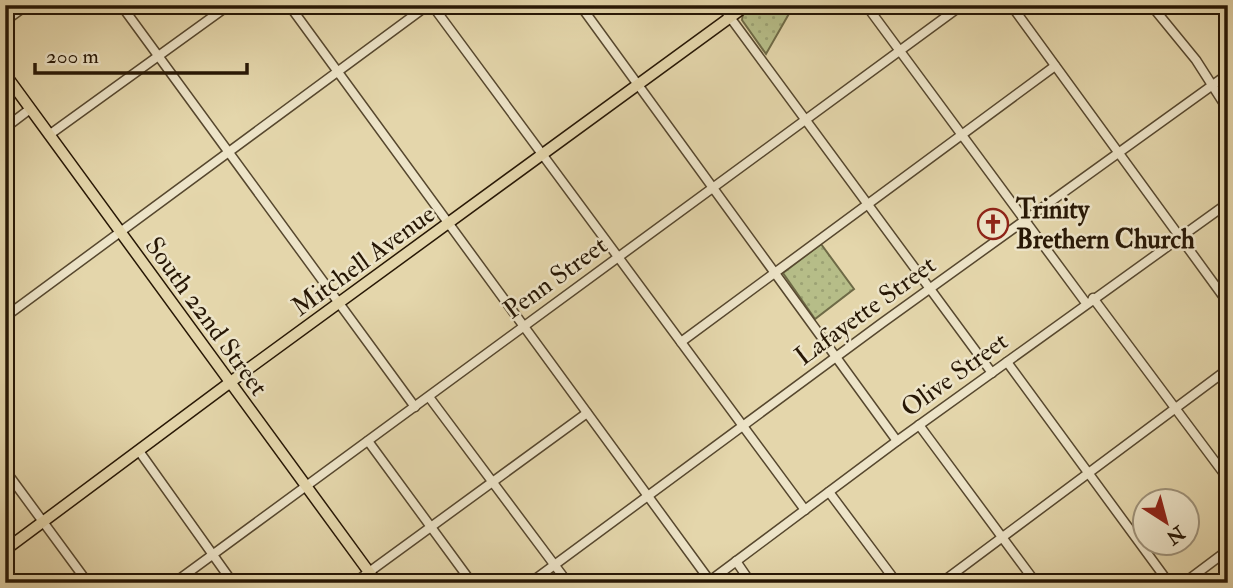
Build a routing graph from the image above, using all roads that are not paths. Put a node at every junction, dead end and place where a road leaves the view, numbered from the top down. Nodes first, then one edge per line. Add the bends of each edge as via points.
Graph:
1 (27, 5) edge
2 (121, 5) edge
3 (229, 5) edge
4 (289, 5) edge
5 (430, 5) edge
6 (580, 5) edge
7 (721, 5) edge
8 (747, 5) edge
9 (866, 5) edge
10 (962, 5) edge
11 (1011, 5) edge
12 (1151, 5) edge
13 (730, 18) junction
14 (5, 21) edge
15 (900, 51) junction
16 (158, 57) junction
17 (1055, 66) junction
18 (338, 72) junction
19 (5, 74) edge
20 (1228, 74) edge
21 (1212, 86) junction
22 (638, 87) junction
23 (30, 109) junction
24 (1228, 110) edge
25 (805, 119) junction
26 (5, 128) edge
27 (50, 135) junction
28 (961, 135) junction
29 (1119, 151) junction
30 (228, 152) junction
31 (545, 155) junction
32 (712, 188) junction
33 (1228, 203) edge
34 (867, 204) junction
35 (1024, 220) junction
36 (449, 224) junction
37 (120, 232) junction
38 (1179, 236) junction
39 (618, 257) junction
40 (774, 272) junction
41 (930, 289) junction
42 (1090, 300) junction
43 (1228, 303) edge
44 (337, 304) junction
45 (5, 317) edge
46 (524, 327) junction
47 (681, 342) junction
48 (836, 356) junction
49 (1007, 362) junction
50 (1228, 369) edge
51 (992, 373) junction
52 (230, 383) junction
53 (429, 397) junction
54 (415, 407) junction
55 (1175, 408) junction
56 (587, 413) junction
57 (742, 425) junction
58 (919, 425) junction
59 (368, 441) junction
60 (897, 441) junction
61 (139, 451) junction
62 (5, 470) edge
63 (1088, 472) junction
64 (1228, 479) edge
65 (492, 482) junction
66 (305, 484) junction
67 (829, 492) junction
68 (648, 496) junction
69 (805, 510) junction
70 (44, 522) junction
71 (430, 527) junction
72 (1002, 537) junction
73 (1228, 550) edge
74 (5, 551) edge
75 (212, 553) junction
76 (736, 561) junction
77 (554, 565) junction
78 (369, 572) junction
79 (709, 582) edge
80 (88, 583) edge
81 (174, 583) edge
82 (233, 583) edge
83 (354, 583) edge
84 (377, 583) edge
85 (472, 583) edge
86 (530, 583) edge
87 (568, 583) edge
88 (751, 583) edge
89 (897, 583) edge
90 (941, 583) edge
91 (1036, 583) edge
92 (1169, 583) edge
93 (1184, 583) edge

1 - 14 street
2 - 16 street
3 - 16 street
4 - 18 street
5 - 18 street
5 - 31 street
6 - 22 street
7 - 13 street
8 - 13 main road, Mitchell Avenue
9 - 15 street
10 - 15 street, Penn Street
11 - 17 street
12 - 21 street
13 - 22 main road, Mitchell Avenue
13 - 25 street
15 - 25 street, Penn Street
15 - 28 street
16 - 27 street
16 - 30 street
17 - 28 street
17 - 29 street
18 - 30 street
18 - 36 street
19 - 23 main road, South 22nd Street
20 - 21 street, Lafayette Street
21 - 24 street
21 - 29 street, Lafayette Street
22 - 31 main road, Mitchell Avenue
22 - 32 street
23 - 26 street
23 - 27 main road, South 22nd Street
25 - 32 street, Penn Street
25 - 34 street
27 - 37 main road, South 22nd Street
28 - 34 street
28 - 35 street
29 - 35 street, Lafayette Street
29 - 38 street
30 - 37 street
30 - 44 street
31 - 36 main road, Mitchell Avenue
31 - 39 street
32 - 39 street, Penn Street
32 - 40 street
33 - 38 street, Olive Street
34 - 40 street
34 - 41 street
35 - 41 street, Lafayette Street
35 - 42 street
36 - 44 main road, Mitchell Avenue
36 - 46 street
37 - 45 street
37 - 52 main road, South 22nd Street
38 - 42 street, Olive Street
38 - 43 street
39 - 46 street, Penn Street
39 - 47 street
40 - 47 street
40 - 48 street
41 - 48 street, Lafayette Street
41 - 51 street
42 - 49 street, Olive Street
42 - 55 street
44 - 52 main road, Mitchell Avenue
44 - 54 street
46 - 53 street, Penn Street
46 - 56 street
47 - 57 street
48 - 57 street, Lafayette Street
48 - 60 street
49 - 51 street, Olive Street
49 - 63 street
50 - 55 street
51 - 58 street, Olive Street
52 - 61 main road, Mitchell Avenue
52 - 66 main road, South 22nd Street
53 - 54 street, Penn Street
53 - 65 street
54 - 59 street, Penn Street
55 - 63 street
55 - 64 street
56 - 65 street
56 - 68 street
57 - 68 street, Lafayette Street
57 - 69 street
58 - 60 street, Olive Street
58 - 72 street
59 - 66 street, Penn Street
59 - 71 street
60 - 67 street, Olive Street
61 - 70 main road, Mitchell Avenue
61 - 75 street
62 - 70 street
63 - 72 street
63 - 92 street
65 - 71 street
65 - 77 street
66 - 75 street, Penn Street
66 - 78 main road, South 22nd Street
67 - 69 street, Olive Street
67 - 89 street
68 - 77 street, Lafayette Street
68 - 79 street
69 - 76 street, Olive Street
70 - 74 main road, Mitchell Avenue
70 - 80 street
71 - 78 street
71 - 85 street
72 - 90 street
72 - 91 street
73 - 93 street
75 - 81 street, Penn Street
75 - 82 street
76 - 79 street, Olive Street
76 - 88 street
77 - 86 street, Lafayette Street
77 - 87 street
78 - 83 street
78 - 84 main road, South 22nd Street

